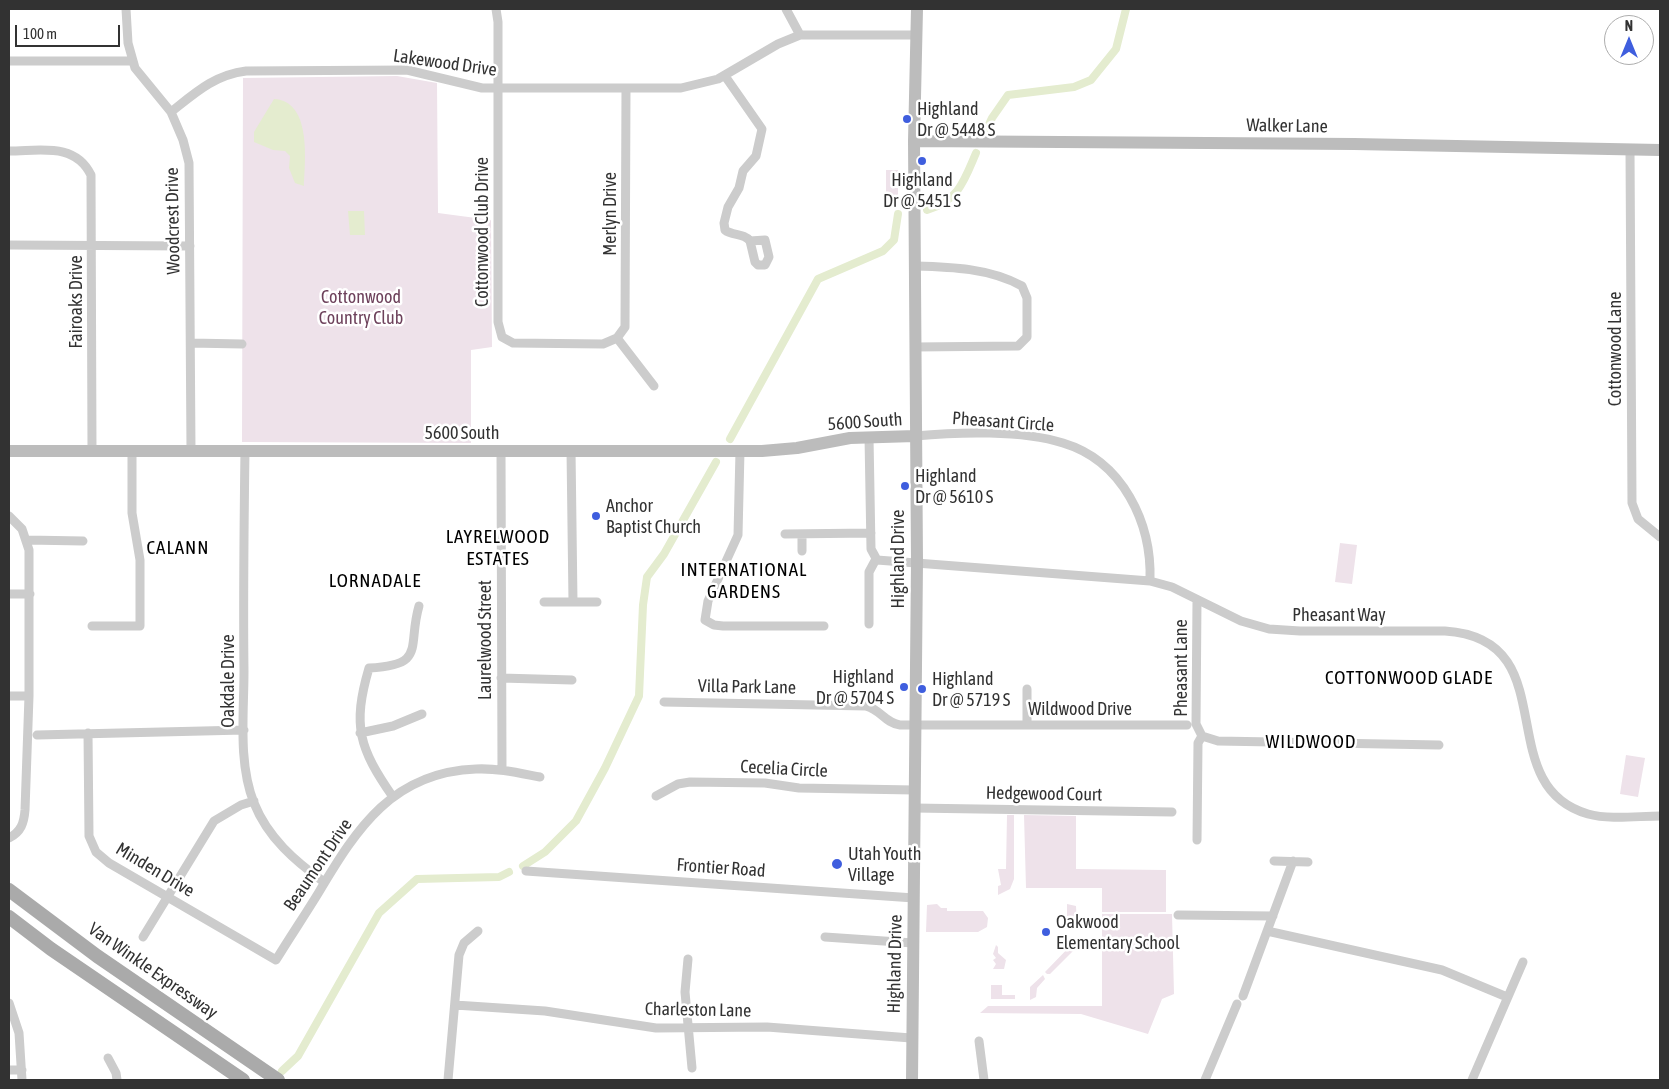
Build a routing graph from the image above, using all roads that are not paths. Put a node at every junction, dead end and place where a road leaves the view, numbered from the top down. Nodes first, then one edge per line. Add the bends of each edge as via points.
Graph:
1 (126, 9) edge
2 (496, 9) edge
3 (786, 9) edge
4 (917, 9) edge
5 (800, 35) junction
6 (916, 35) junction
7 (9, 61) edge
8 (132, 61) junction
9 (725, 76) junction
10 (498, 88) junction
11 (626, 88) junction
12 (171, 112) junction
13 (914, 141) junction
14 (1630, 150) junction
15 (1660, 150) edge
16 (9, 152) edge
17 (750, 241) dead end
18 (9, 245) edge
19 (93, 245) junction
20 (190, 246) junction
21 (915, 266) junction
22 (617, 338) junction
23 (191, 343) junction
24 (242, 344) dead end
25 (915, 347) junction
26 (654, 386) dead end
27 (915, 436) junction
28 (869, 437) junction
29 (92, 450) junction
30 (191, 450) junction
31 (244, 450) junction
32 (501, 450) junction
33 (571, 450) junction
34 (9, 451) edge
35 (132, 451) junction
36 (740, 451) junction
37 (9, 516) edge
38 (871, 533) junction
39 (785, 534) dead end
40 (802, 534) junction
41 (1660, 537) edge
42 (28, 540) junction
43 (82, 541) dead end
44 (802, 551) dead end
45 (876, 559) junction
46 (917, 562) junction
47 (1150, 581) junction
48 (9, 594) edge
49 (30, 594) junction
50 (1197, 600) junction
51 (544, 602) dead end
52 (573, 602) junction
53 (597, 602) dead end
54 (419, 606) dead end
55 (869, 624) dead end
56 (92, 626) dead end
57 (824, 626) dead end
58 (501, 678) junction
59 (572, 680) dead end
60 (1027, 689) dead end
61 (9, 696) edge
62 (30, 696) junction
63 (664, 702) dead end
64 (422, 714) dead end
65 (913, 725) junction
66 (1027, 725) junction
67 (1187, 725) dead end
68 (244, 730) junction
69 (360, 733) junction
70 (88, 734) junction
71 (38, 735) dead end
72 (1202, 736) junction
73 (1439, 745) dead end
74 (502, 770) junction
75 (540, 777) dead end
76 (914, 790) junction
77 (656, 796) dead end
78 (393, 797) junction
79 (254, 802) junction
80 (914, 808) junction
81 (1172, 812) dead end
82 (1660, 816) edge
83 (9, 838) edge
84 (1197, 840) dead end
85 (1274, 861) dead end
86 (1293, 861) junction
87 (1308, 862) dead end
88 (526, 871) dead end
89 (324, 882) junction
90 (9, 890) edge
91 (167, 897) junction
92 (914, 898) junction
93 (1178, 915) dead end
94 (1273, 916) junction
95 (9, 917) edge
96 (478, 931) dead end
97 (1267, 931) junction
98 (825, 936) dead end
99 (143, 937) dead end
100 (913, 943) junction
101 (688, 959) dead end
102 (276, 960) joint
103 (1523, 962) dead end
104 (1243, 996) dead end
105 (1508, 997) junction
106 (9, 1003) edge
107 (1237, 1004) dead end
108 (455, 1006) junction
109 (688, 1028) junction
110 (911, 1038) junction
111 (979, 1041) dead end
112 (108, 1058) dead end
113 (692, 1068) dead end
114 (9, 1070) edge
115 (22, 1070) junction
116 (22, 1080) edge
117 (116, 1080) edge
118 (243, 1080) edge
119 (278, 1080) edge
120 (448, 1080) edge
121 (912, 1080) edge
122 (984, 1080) edge
123 (1206, 1080) edge
124 (1472, 1080) edge

1 - 8 street, Woodcrest Drive
2 - 10 street, Cottonwood Club Drive
3 - 5 street
4 - 6 main road, Highland Drive
5 - 6 street, Lakewood Drive
5 - 9 street, Lakewood Drive via 778,44
6 - 13 main road, Highland Drive
7 - 8 street
8 - 12 street, Woodcrest Drive via 142,80
9 - 11 street, Lakewood Drive via 689,87
9 - 17 street via 762,129 756,156 741,175 724,224 727,232 746,236
10 - 11 street, Lakewood Drive
10 - 12 street, Lakewood Drive via 468,86 407,70 246,70 207,83
10 - 22 street, Cottonwood Club Drive via 498,322 502,337 513,343 603,344
11 - 22 street, Merlyn Drive via 626,321
12 - 20 street, Woodcrest Drive via 189,163
13 - 14 main road, Walker Lane
13 - 21 main road, Highland Drive
14 - 15 main road, Walker Lane
14 - 41 street, Cottonwood Lane via 1632,503 1638,519
16 - 19 street, Fairoaks Drive via 63,152 80,158 91,175
18 - 19 street
19 - 20 street
19 - 29 street, Fairoaks Drive
20 - 23 street, Woodcrest Drive
21 - 25 main road, Highland Drive
21 - 25 street via 980,271 1019,284 1026,290 1027,335 1018,346
22 - 26 street
23 - 24 street
23 - 30 street, Woodcrest Drive
25 - 27 main road, Highland Drive
27 - 28 main road, 5600 South
27 - 46 main road, Highland Drive
27 - 47 street, Pheasant Circle via 1039,437 1072,445 1094,458 1121,483 1139,511 1149,551
28 - 36 main road, 5600 South via 784,450
28 - 38 street
29 - 34 main road, 5600 South
29 - 35 main road, 5600 South
30 - 31 main road, 5600 South
30 - 35 main road, 5600 South
31 - 32 main road, 5600 South
31 - 68 street, Oakdale Drive
32 - 33 main road, 5600 South
32 - 58 street, Laurelwood Street
33 - 36 main road, 5600 South
33 - 52 street
35 - 56 street via 132,513 140,560 140,626
36 - 57 street via 738,535 708,601 705,620 723,626
37 - 42 street via 20,525
38 - 40 street
38 - 45 street via 871,551
39 - 40 street
40 - 44 street
42 - 43 street
42 - 49 street
45 - 46 street, Pheasant Way
45 - 55 street via 869,574
46 - 47 street, Pheasant Way
46 - 65 main road, Highland Drive
47 - 50 street, Pheasant Way via 1172,587
48 - 49 street
49 - 62 street
50 - 72 street, Pheasant Lane via 1196,724
50 - 82 street, Pheasant Way via 1250,624 1278,630 1446,631 1478,637 1502,653 1513,669 1535,762 1558,796 1576,809 1594,815
51 - 52 street
52 - 53 street
54 - 69 street via 413,648 406,659 392,666 369,668 361,700
58 - 59 street
58 - 74 street, Laurelwood Street
60 - 66 street
61 - 62 street
62 - 83 street via 25,817 20,828
63 - 65 street, Villa Park Lane via 866,706 892,724
64 - 69 street via 393,726
65 - 66 street, Wildwood Drive
65 - 76 main road, Highland Drive
66 - 67 street, Wildwood Drive
68 - 70 street
68 - 79 street, Oakdale Drive via 245,765
69 - 78 street via 372,766
70 - 71 street
70 - 91 street, Minden Drive via 88,831 93,847 104,860
72 - 73 street, Pheasant Lane via 1218,741
72 - 84 street via 1198,743
74 - 75 street, Beaumont Drive
74 - 78 street, Beaumont Drive via 475,769 443,774 410,786
76 - 77 street, Cecelia Circle via 690,782 678,784
76 - 80 main road, Highland Drive
78 - 89 street, Beaumont Drive via 357,833
79 - 89 street, Oakdale Drive via 281,846 295,861
79 - 91 street via 240,805 214,821
80 - 81 street, Hedgewood Court
80 - 92 main road, Highland Drive
85 - 86 street
86 - 87 street
86 - 94 street
88 - 92 street, Frontier Road
89 - 102 street, Beaumont Drive
90 - 119 main road, Van Winkle Expressway via 97,956
91 - 99 street
91 - 102 street, Minden Drive
92 - 100 main road, Highland Drive
93 - 94 street
94 - 97 street
95 - 118 main road
96 - 108 street via 464,943 459,955
97 - 104 street
97 - 105 street via 1442,970
98 - 100 street
100 - 110 main road, Highland Drive
101 - 109 street via 685,985
103 - 105 street
105 - 124 street
106 - 115 street via 19,1033
107 - 123 street
108 - 109 street, Charleston Lane via 545,1011 647,1027
108 - 120 street
109 - 110 street, Charleston Lane via 767,1027
109 - 113 street
110 - 121 main road, Highland Drive
111 - 122 street
112 - 117 street
114 - 115 street
115 - 116 street

